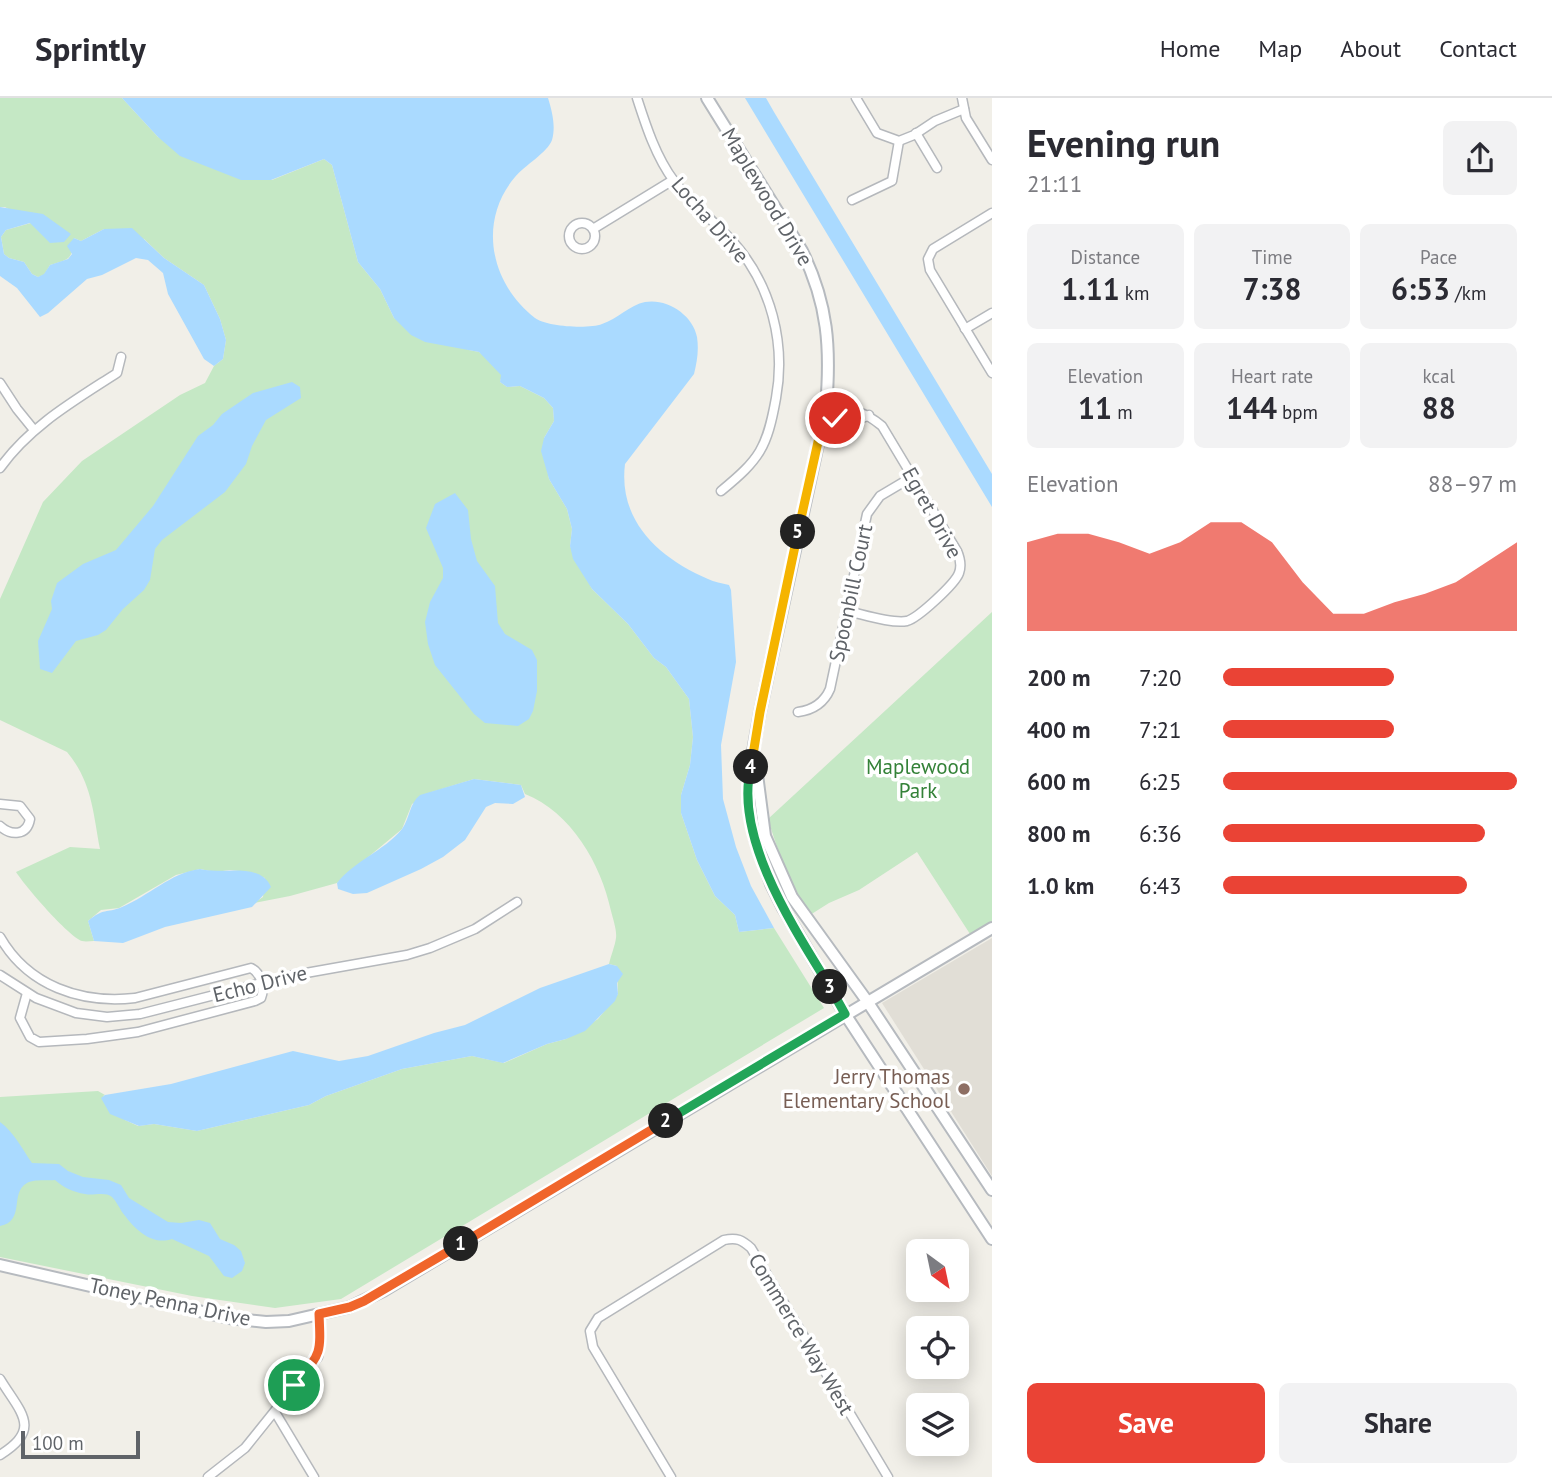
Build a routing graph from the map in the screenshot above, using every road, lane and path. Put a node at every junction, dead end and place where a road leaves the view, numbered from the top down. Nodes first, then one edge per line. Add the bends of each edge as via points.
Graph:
1 (637, 98) edge
2 (706, 98) edge
3 (856, 98) edge
4 (962, 98) edge
5 (964, 109) junction
6 (916, 133) junction
7 (899, 141) junction
8 (992, 160) edge
9 (937, 168) dead end
10 (673, 180) junction
11 (852, 200) dead end
12 (992, 214) edge
13 (593, 229) dead end
14 (992, 313) edge
15 (965, 329) junction
16 (121, 357) dead end
17 (992, 373) edge
18 (0, 383) edge
19 (825, 411) junction
20 (34, 430) junction
21 (0, 468) edge
22 (912, 477) junction
23 (720, 491) dead end
24 (846, 611) junction
25 (798, 712) dead end
26 (754, 753) junction
27 (0, 804) edge
28 (0, 826) edge
29 (517, 902) dead end
30 (992, 928) edge
31 (0, 937) edge
32 (0, 975) edge
33 (261, 983) junction
34 (27, 993) junction
35 (867, 1001) junction
36 (845, 1014) junction
37 (992, 1190) edge
38 (992, 1239) edge
39 (0, 1265) edge
40 (319, 1314) junction
41 (0, 1379) edge
42 (275, 1412) junction
43 (0, 1455) edge
44 (208, 1477) edge
45 (314, 1477) edge
46 (671, 1477) edge
47 (888, 1477) edge

1 - 10 street, Locha Drive
2 - 19 street, Maplewood Drive via 812,271 826,321
3 - 7 street via 877,133
4 - 5 street
5 - 6 street
5 - 8 street
6 - 7 street
6 - 9 street
7 - 11 street via 892,181
10 - 13 street
10 - 23 street, Locha Drive via 749,263 770,307 777,337 778,387 764,447 751,466
12 - 15 street via 933,249 928,259
14 - 15 street
15 - 17 street
16 - 20 street via 117,373
18 - 20 street
19 - 22 street, Egret Drive via 852,421 869,415 882,426
19 - 26 street, Maplewood Drive
20 - 21 street
22 - 24 street, Spoonbill Court via 880,496 869,509
22 - 24 street, Egret Drive via 957,551 958,575 909,620
24 - 25 street, Spoonbill Court via 828,694 815,707
26 - 35 street, Maplewood Drive via 765,835 778,869 792,897
26 - 36 street, Maplewood Drive via 749,797 755,839 783,908
27 - 28 street via 20,806 30,819 20,833 11,834
29 - 33 street, Echo Drive via 475,929 418,952
30 - 35 street, Toney Penna Drive
31 - 33 street via 34,976 81,997 135,998 251,968
32 - 34 street, Echo Drive
33 - 34 street, Echo Drive via 119,1017 76,1013
33 - 34 street via 263,994 255,1001 86,1040 39,1042 30,1037 20,1018
35 - 36 street, Toney Penna Drive
35 - 37 street, Maplewood Drive
36 - 38 street, Maplewood Drive
36 - 40 street, Toney Penna Drive via 383,1291 350,1307
39 - 40 street, Toney Penna Drive via 236,1319 289,1321
40 - 42 street via 318,1357
41 - 43 street via 25,1425 21,1440
42 - 44 street via 244,1448
42 - 45 street
46 - 47 street, Commerce Way West via 593,1348 590,1331 598,1318 724,1240 738,1238 751,1248

